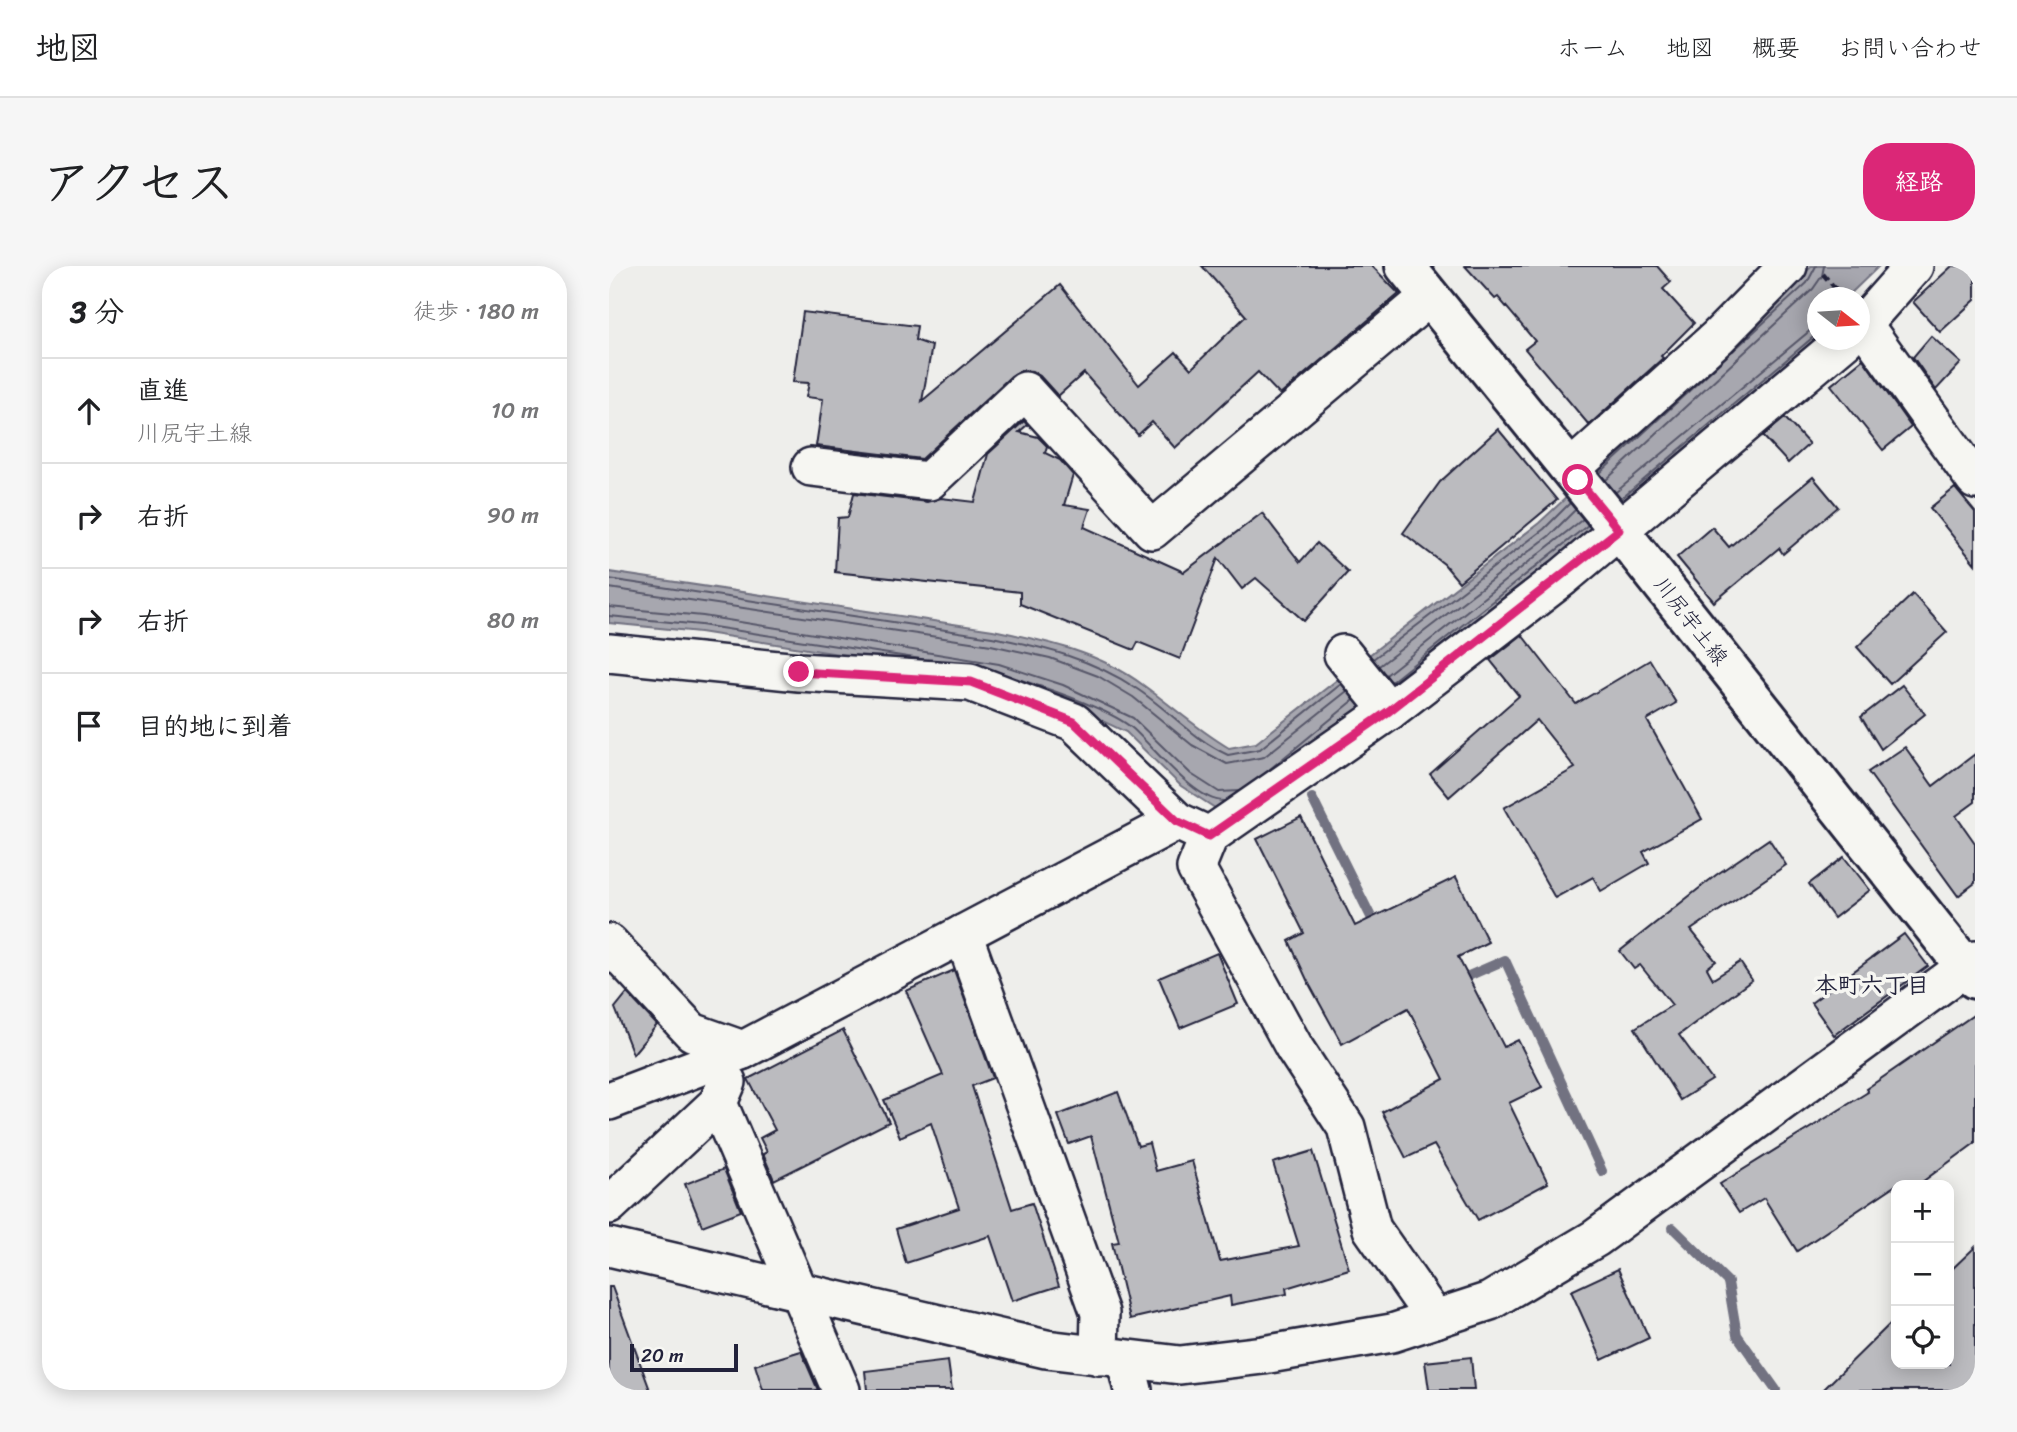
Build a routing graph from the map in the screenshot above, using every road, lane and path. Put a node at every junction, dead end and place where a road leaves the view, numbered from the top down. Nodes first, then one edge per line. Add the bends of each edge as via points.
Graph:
1 (1405, 266) edge
2 (1788, 266) edge
3 (1815, 266) edge
4 (1914, 266) edge
5 (1829, 287) edge
6 (1430, 297) junction
7 (1870, 306) edge
8 (1870, 343) edge
9 (1821, 350) edge
10 (811, 467) dead end
11 (1972, 472) edge
12 (1574, 475) junction
13 (1616, 527) junction
14 (609, 653) edge
15 (1343, 654) dead end
16 (1389, 711) junction
17 (1193, 828) junction
18 (963, 934) junction
19 (609, 943) edge
20 (1972, 969) edge
21 (743, 1050) junction
22 (609, 1101) edge
23 (718, 1103) junction
24 (609, 1205) edge
25 (609, 1247) edge
26 (801, 1293) junction
27 (1435, 1319) junction
28 (1119, 1368) edge
29 (841, 1390) edge

1 - 6 main road, 川尻宇土線
2 - 12 street
3 - 5 path
4 - 7 street
6 - 10 street via 1152,530 1025,391 929,481
6 - 12 main road, 川尻宇土線
8 - 11 street
9 - 13 street
12 - 13 main road, 川尻宇土線
13 - 16 street
13 - 20 main road, 川尻宇土線
14 - 17 street via 799,672 971,682 1074,722
15 - 16 street
16 - 17 street
17 - 18 street
17 - 27 street via 1196,868 1295,1049 1346,1127 1372,1229
18 - 21 street
18 - 28 street
19 - 21 street via 692,1032
20 - 27 street via 1596,1238 1490,1301
21 - 22 street
21 - 23 street
23 - 24 street
23 - 26 street
25 - 26 street
26 - 28 street
26 - 29 street
27 - 28 street via 1392,1333 1263,1355

